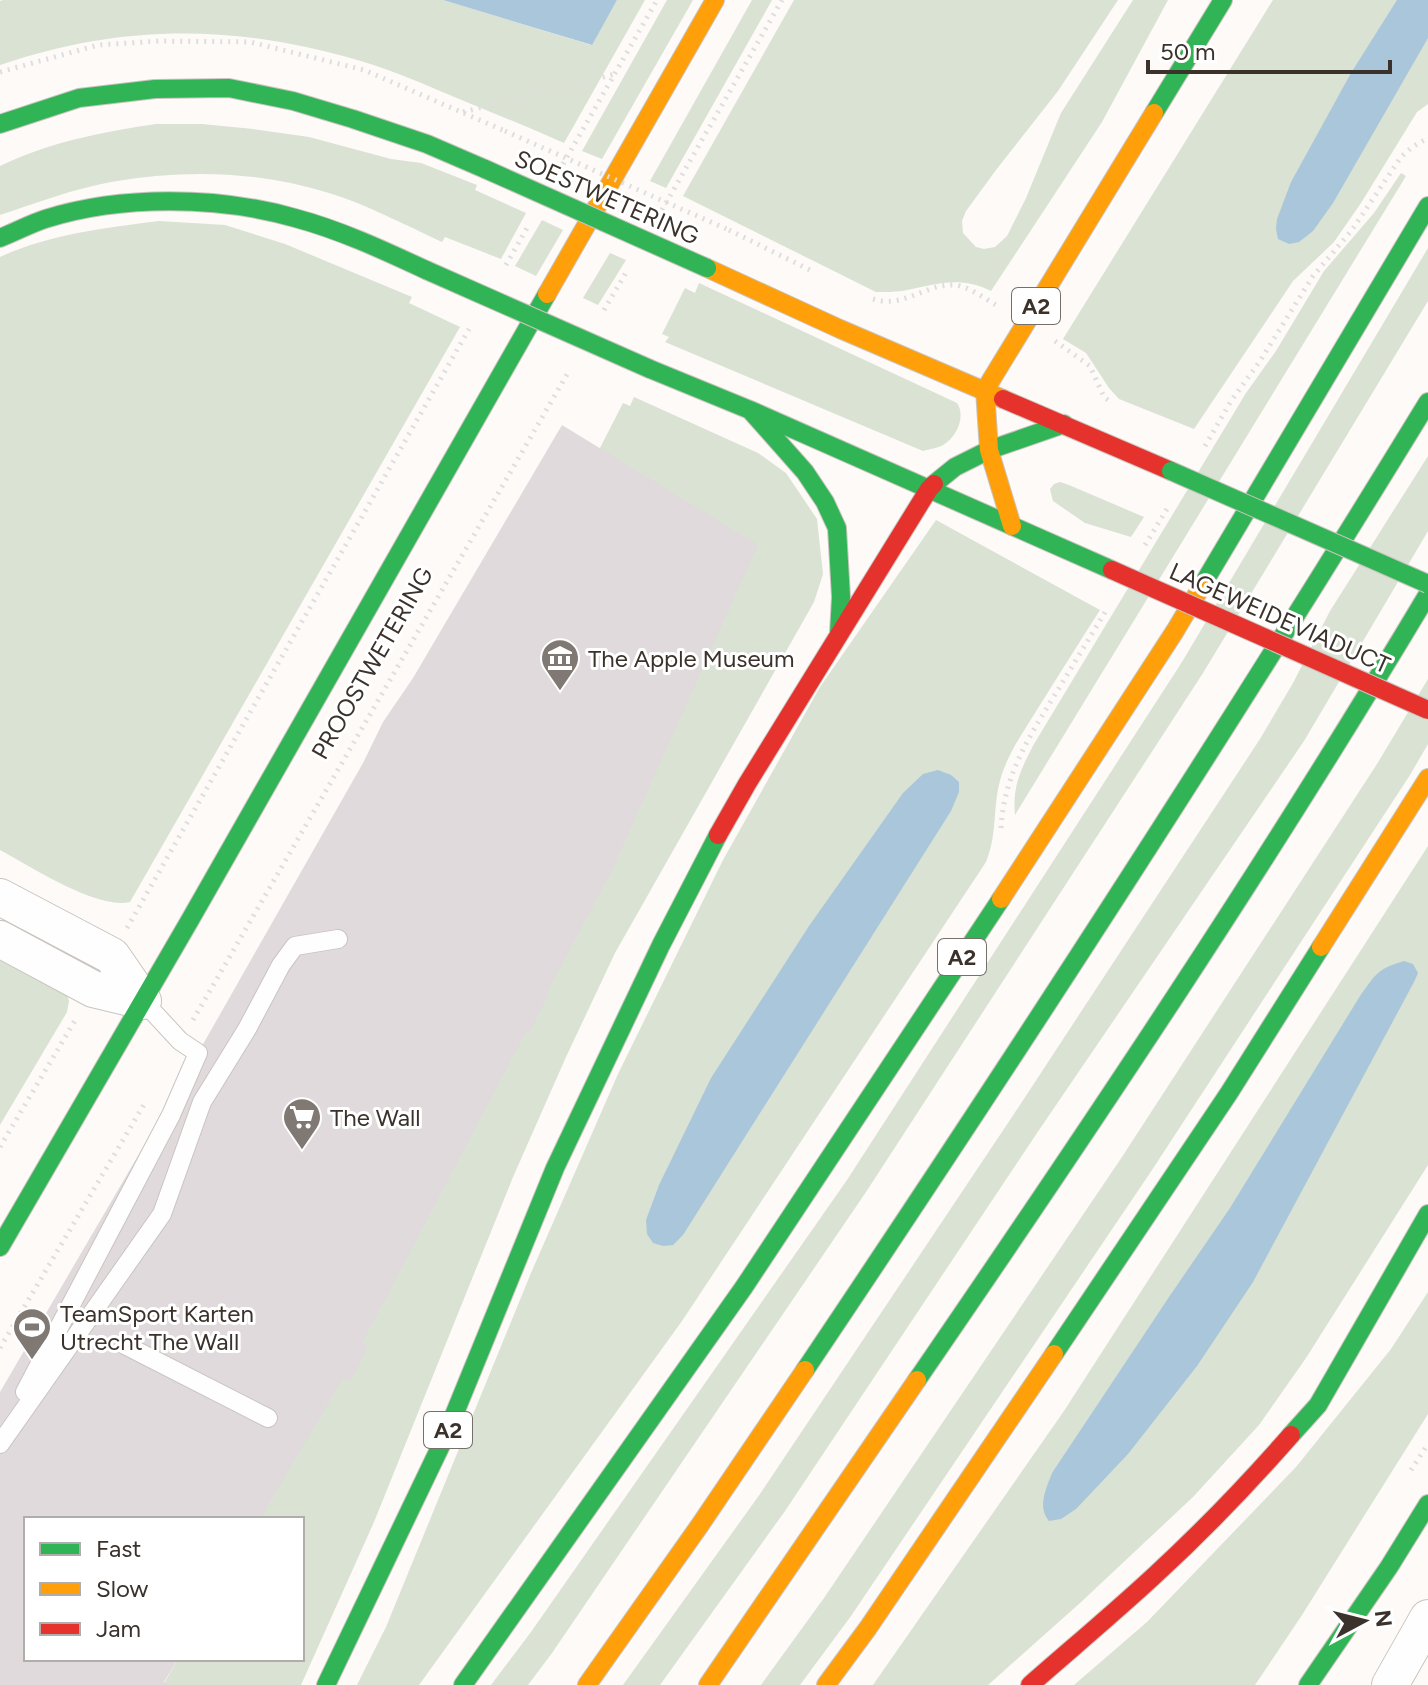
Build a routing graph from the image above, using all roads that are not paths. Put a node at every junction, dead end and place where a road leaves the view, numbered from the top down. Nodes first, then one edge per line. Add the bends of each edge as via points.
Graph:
1 (715, 0) edge
2 (1223, 0) edge
3 (0, 124) edge
4 (1428, 206) edge
5 (0, 238) edge
6 (985, 390) junction
7 (1428, 402) edge
8 (750, 410) junction
9 (1064, 424) junction
10 (989, 450) junction
11 (929, 489) junction
12 (1012, 526) junction
13 (1428, 584) edge
14 (1428, 594) edge
15 (839, 633) junction
16 (1428, 710) edge
17 (1428, 778) edge
18 (0, 897) edge
19 (0, 939) edge
20 (338, 939) dead end
21 (143, 1001) junction
22 (1428, 1214) edge
23 (0, 1247) edge
24 (125, 1345) dead end
25 (268, 1418) dead end
26 (0, 1442) edge
27 (1428, 1504) edge
28 (1428, 1618) edge
29 (326, 1685) edge
30 (463, 1685) edge
31 (587, 1685) edge
32 (708, 1685) edge
33 (826, 1685) edge
34 (1030, 1685) edge
35 (1308, 1685) edge
36 (1390, 1685) edge

1 - 21 main road, PROOSTWETERING
2 - 6 main road, A2
3 - 6 main road, SOESTWETERING, bridge via 79,98 155,89 229,88 293,101 427,144
4 - 30 main road, A2 via 1175,631 1061,808 744,1287
5 - 8 main road, bridge via 46,219 103,206 161,202 277,213 371,245
6 - 9 main road, SOESTWETERING
6 - 10 main road
7 - 31 main road via 1263,671 1003,1074
8 - 11 main road
8 - 15 main road, A2 via 805,472 837,528
9 - 10 main road, A2
9 - 13 main road, SOESTWETERING, bridge
10 - 11 main road, A2 via 955,467
10 - 12 main road
11 - 12 main road
11 - 15 main road, A2
12 - 16 main road, LAGEWEIDEVIADUCT, bridge
14 - 32 main road via 1051,1184
15 - 29 main road, A2 via 747,784 661,945 555,1168 445,1437
17 - 33 main road via 1229,1093
18 - 21 street via 120,941
19 - 21 street via 93,989
20 - 26 lane via 295,946 281,965 202,1102 162,1214
21 - 23 main road, PROOSTWETERING
21 - 26 lane via 198,1053
22 - 34 main road via 1318,1405 1201,1531
24 - 25 lane
27 - 35 main road
28 - 36 street

